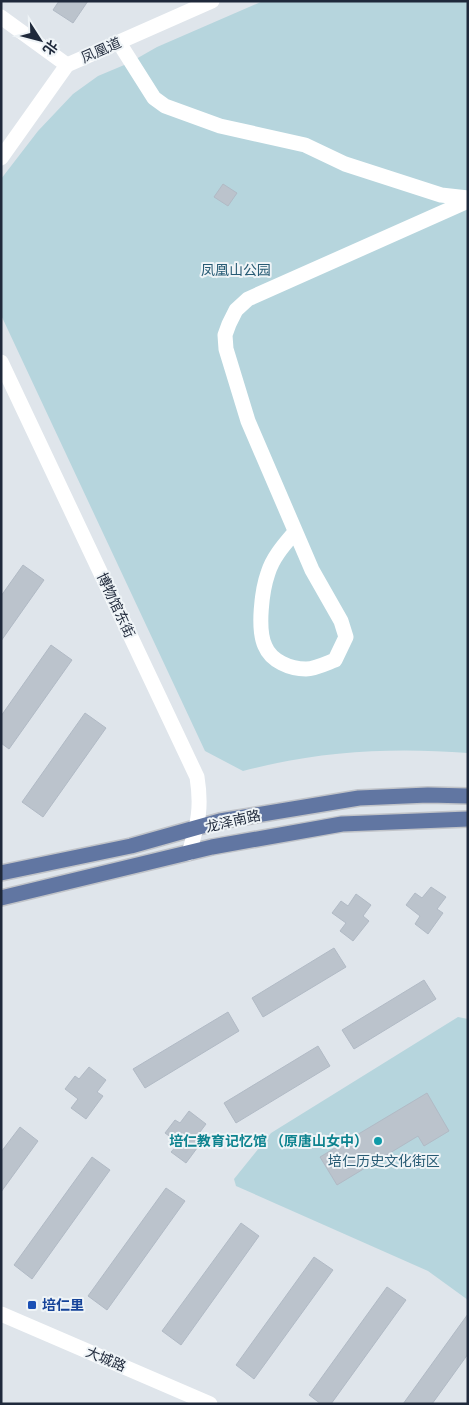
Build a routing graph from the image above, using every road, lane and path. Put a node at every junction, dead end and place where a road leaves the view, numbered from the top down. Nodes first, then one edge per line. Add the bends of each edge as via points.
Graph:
1 (212, 1) edge
2 (1, 17) edge
3 (123, 49) dead end
4 (68, 65) junction
5 (1, 158) edge
6 (468, 199) edge
7 (1, 362) edge
8 (295, 532) junction
9 (468, 796) edge
10 (468, 819) edge
11 (197, 829) junction
12 (190, 853) junction
13 (1, 874) edge
14 (1, 898) edge
15 (1, 1314) edge
16 (210, 1404) edge

1 - 4 street, 凤凰道
2 - 4 street
3 - 6 street via 154,98 165,106 220,126 305,145 345,164 441,195
4 - 5 street, 凤凰道
6 - 8 street via 248,299 236,310 225,335 226,349 248,421
7 - 11 street, 博物馆东街 via 197,777 201,802
8 - 8 street via 279,551 268,573 262,594 262,618 265,645 278,662 306,669 335,660 346,637
9 - 11 main road, 龙泽南路 via 359,798 220,821
10 - 12 main road, 龙泽南路 via 342,824
11 - 12 street, 博物馆东街
11 - 13 main road, 龙泽南路
12 - 14 main road, 龙泽南路
15 - 16 street, 大城路

